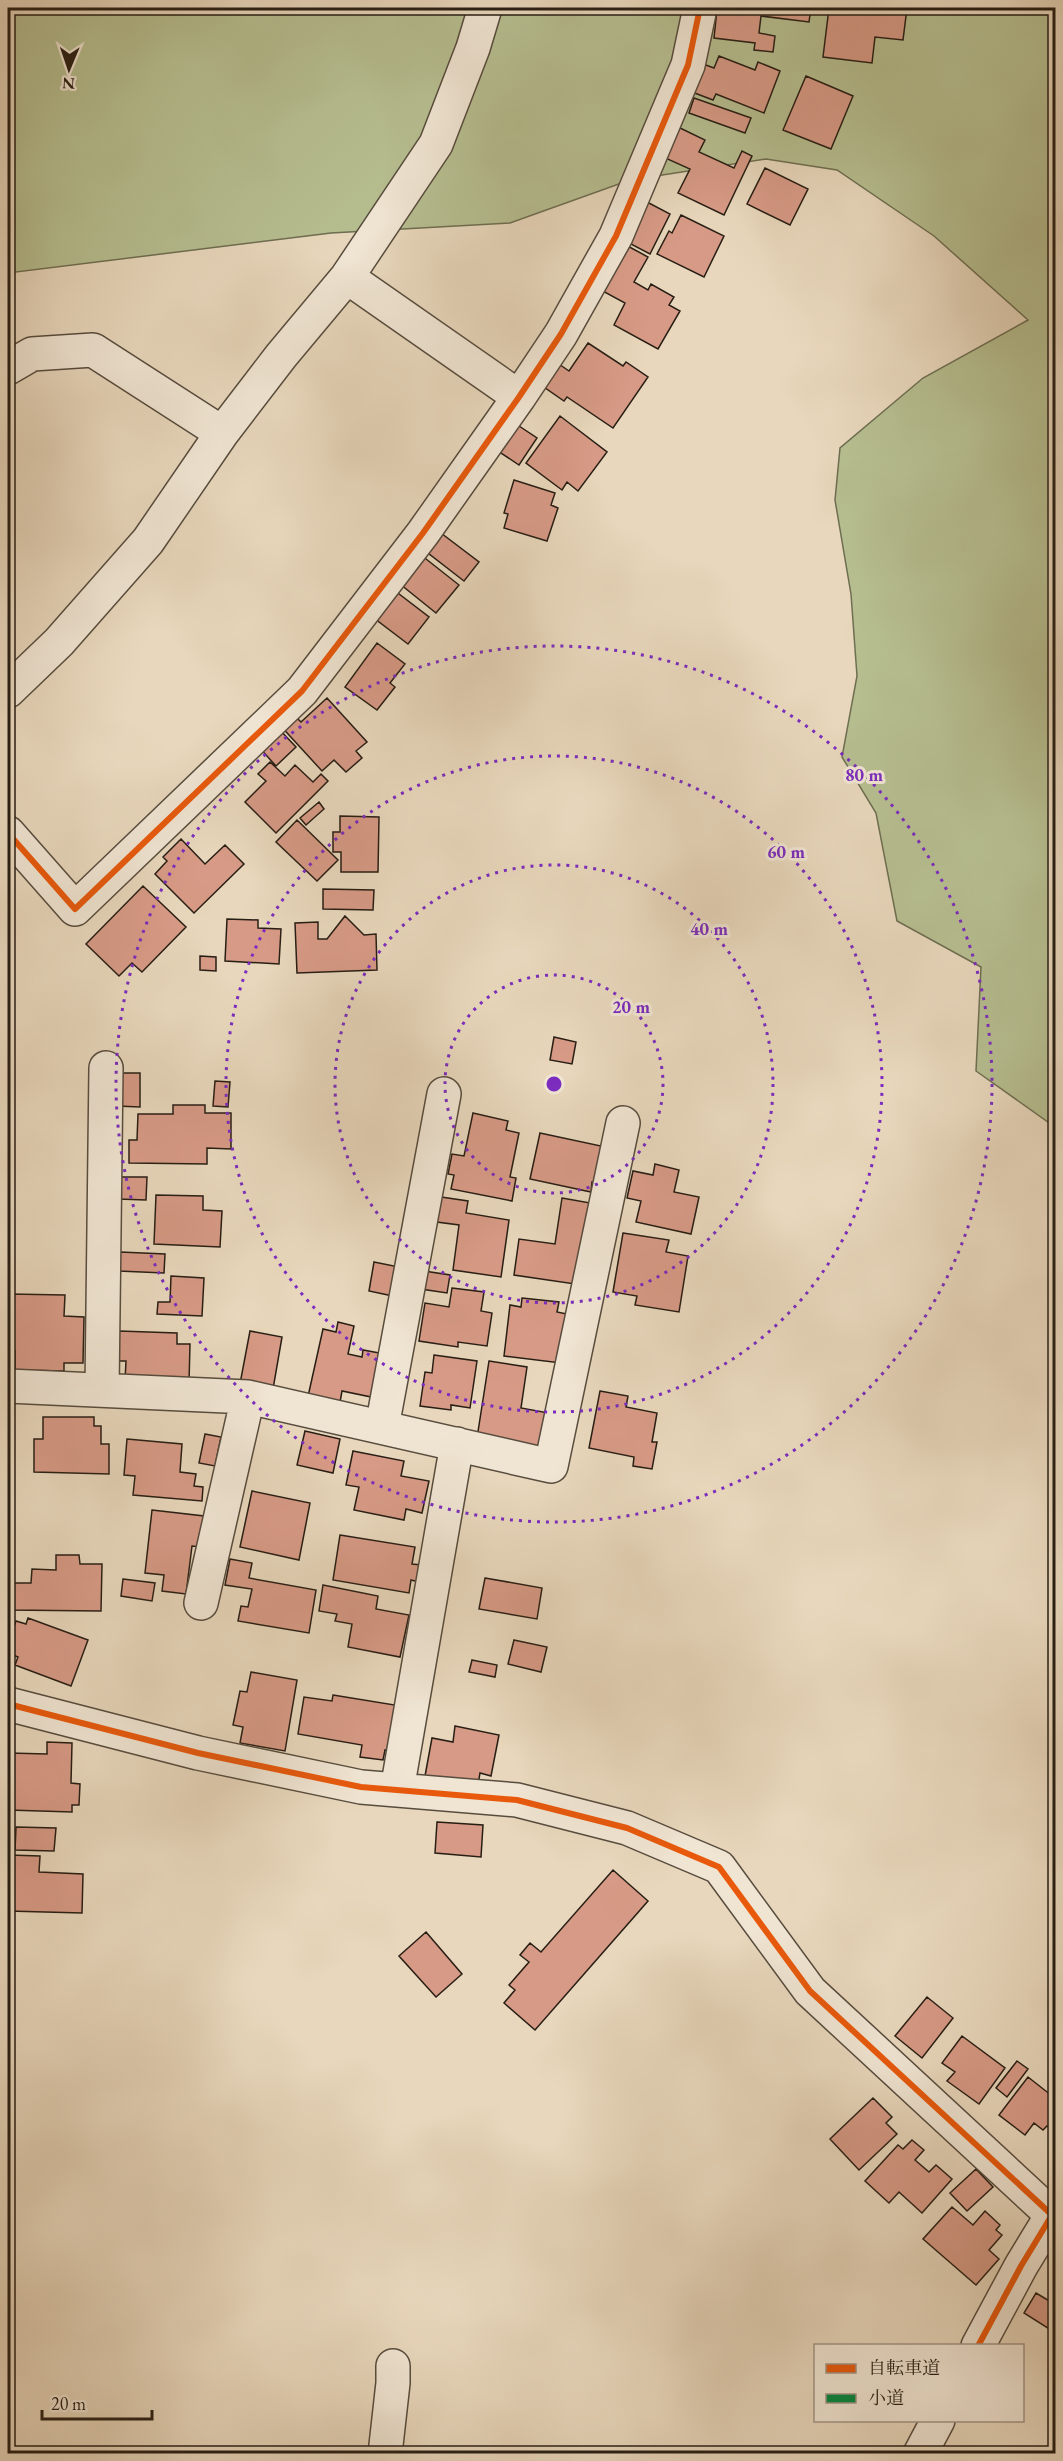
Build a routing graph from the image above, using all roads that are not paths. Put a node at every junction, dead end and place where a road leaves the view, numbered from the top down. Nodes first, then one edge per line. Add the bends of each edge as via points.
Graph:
1 (485, 8) edge
2 (700, 8) edge
3 (347, 277) junction
4 (8, 368) edge
5 (519, 397) junction
6 (222, 433) junction
7 (8, 692) edge
8 (8, 833) edge
9 (106, 1068) dead end
10 (444, 1094) dead end
11 (623, 1123) dead end
12 (8, 1386) edge
13 (102, 1390) junction
14 (248, 1397) junction
15 (382, 1427) junction
16 (457, 1444) junction
17 (201, 1603) dead end
18 (8, 1704) edge
19 (397, 1791) junction
20 (979, 2344) edge
21 (393, 2366) dead end
22 (937, 2422) edge
23 (385, 2454) edge
24 (920, 2454) edge

1 - 3 street via 436,144
2 - 5 street via 688,65 616,236 561,334
3 - 5 street
3 - 6 street
4 - 6 street via 32,354 93,350
5 - 8 street via 423,533 302,691 75,909
6 - 7 street via 148,541 59,642
9 - 13 street
10 - 15 street
11 - 16 street via 551,1466
12 - 13 street
13 - 14 street
14 - 15 street
14 - 17 street
15 - 16 street
16 - 19 street
18 - 19 street via 198,1753
19 - 20 street via 517,1800 627,1828 719,1867 810,1991 1052,2215
21 - 23 street
22 - 24 street

